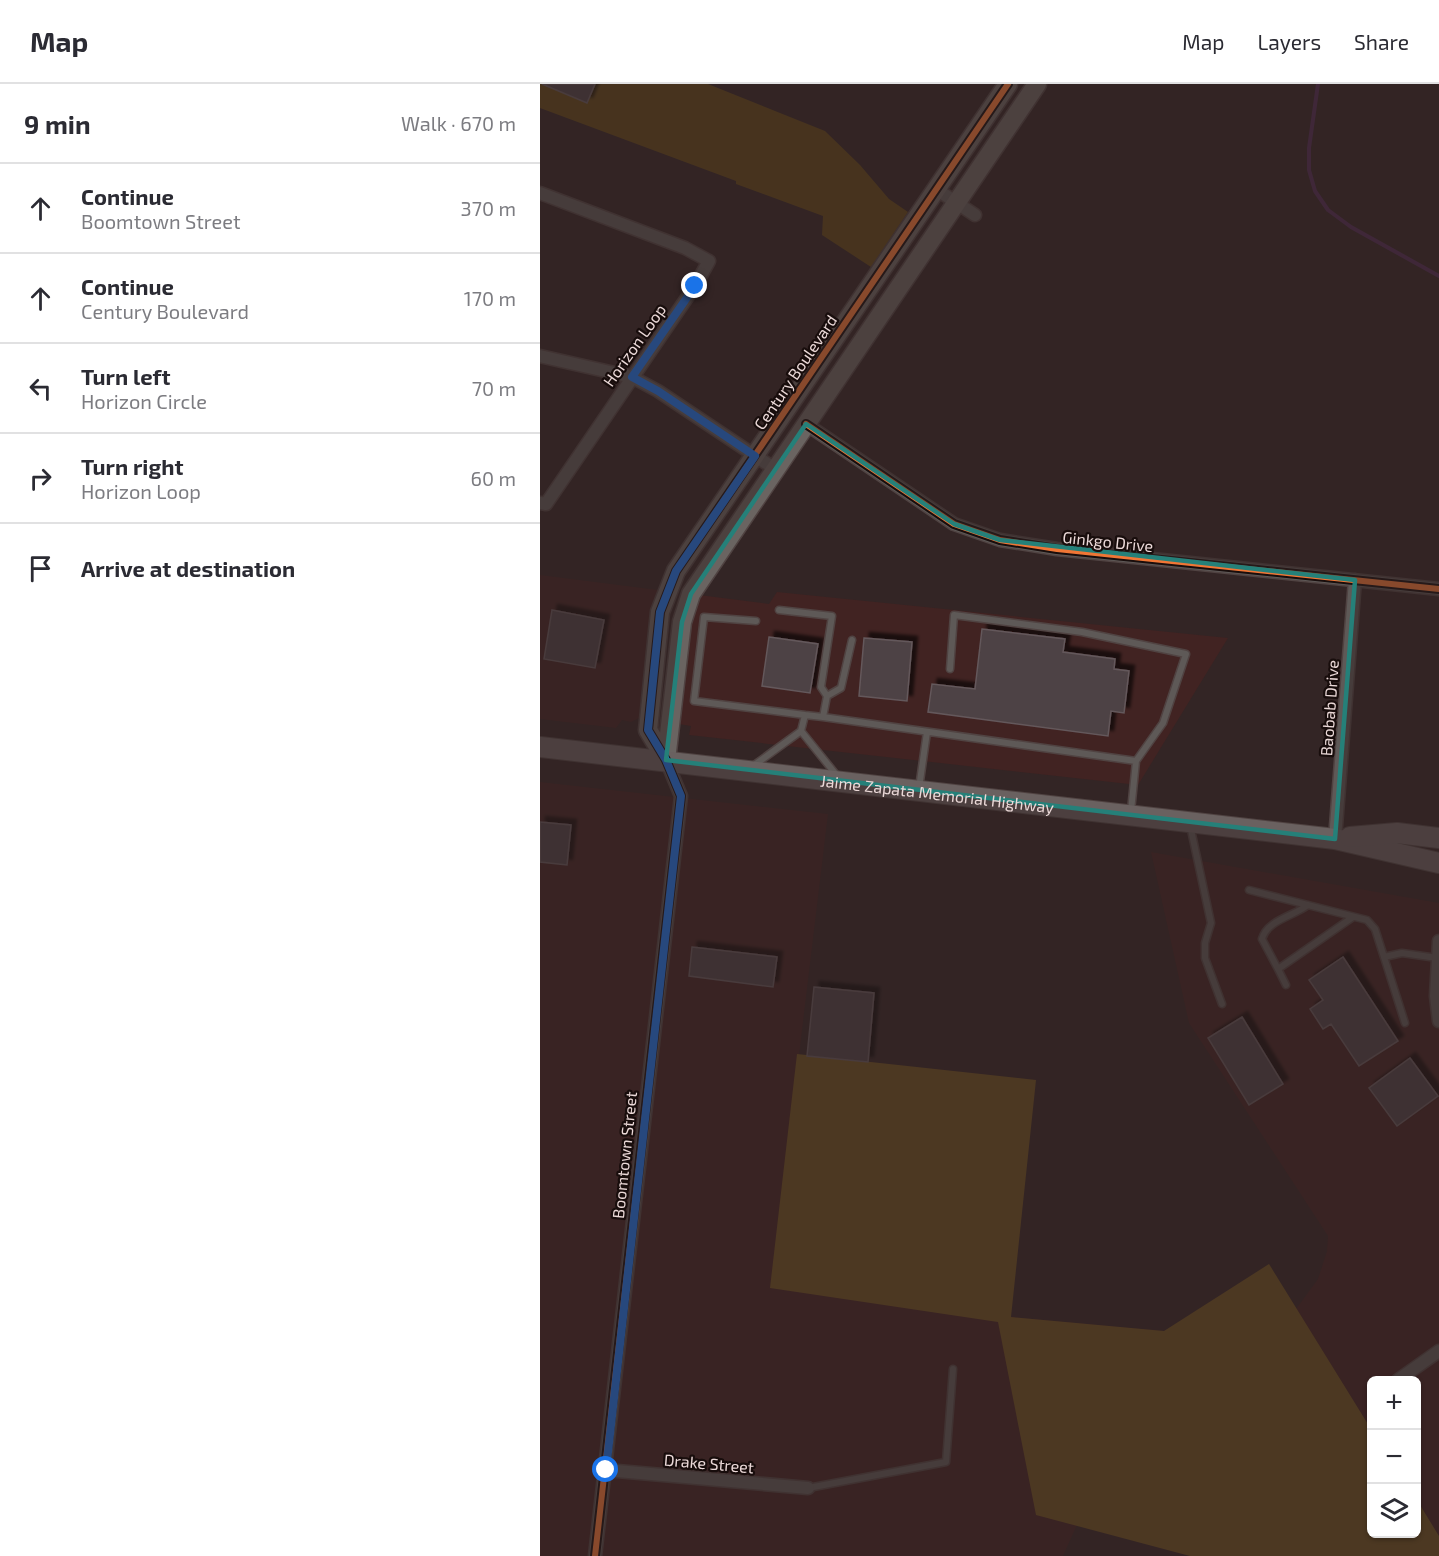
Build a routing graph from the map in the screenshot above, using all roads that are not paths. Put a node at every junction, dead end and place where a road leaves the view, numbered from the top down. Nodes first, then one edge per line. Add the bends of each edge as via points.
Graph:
1 (1008, 84) edge
2 (1037, 84) edge
3 (936, 189) junction
4 (540, 193) edge
5 (956, 203) junction
6 (975, 215) dead end
7 (540, 356) edge
8 (632, 377) junction
9 (806, 424) junction
10 (755, 456) junction
11 (775, 470) junction
12 (540, 503) edge
13 (1355, 579) junction
14 (1439, 589) edge
15 (779, 610) dead end
16 (684, 614) junction
17 (704, 617) junction
18 (756, 621) dead end
19 (852, 640) dead end
20 (950, 669) dead end
21 (827, 696) junction
22 (805, 715) junction
23 (823, 717) junction
24 (801, 731) junction
25 (927, 732) junction
26 (540, 747) edge
27 (666, 760) junction
28 (1136, 761) junction
29 (748, 770) junction
30 (842, 781) junction
31 (919, 790) junction
32 (1130, 815) junction
33 (1190, 822) junction
34 (1439, 838) edge
35 (1335, 839) junction
36 (1439, 863) edge
37 (1249, 890) dead end
38 (1308, 905) junction
39 (1353, 917) junction
40 (1439, 941) edge
41 (1384, 957) junction
42 (1437, 958) junction
43 (1278, 969) junction
44 (1286, 985) dead end
45 (1222, 1004) dead end
46 (1439, 1021) edge
47 (1405, 1023) dead end
48 (1439, 1351) edge
49 (953, 1369) dead end
50 (1404, 1376) edge
51 (606, 1470) junction
52 (808, 1488) joint
53 (595, 1556) edge

1 - 3 street, Century Boulevard
2 - 5 street
3 - 5 street
3 - 10 street, Century Boulevard
4 - 8 street, Horizon Loop via 685,248 709,261
5 - 6 street
5 - 9 street
7 - 8 street
8 - 10 street
8 - 12 street, Horizon Loop via 546,504
9 - 11 street
9 - 13 street, Ginkgo Drive via 954,524 1000,540
10 - 11 street
10 - 27 street, Century Boulevard via 676,571 660,612 648,730
11 - 16 street via 694,588
13 - 14 street, Ginkgo Drive
13 - 35 street, Baobab Drive
15 - 21 lane via 832,616 821,687
16 - 17 lane
16 - 27 street
17 - 18 lane
17 - 22 lane via 694,701
19 - 21 lane via 841,688
20 - 28 lane via 954,615 1082,632 1186,654 1163,723
21 - 23 lane
22 - 23 lane
22 - 24 lane
23 - 25 lane
24 - 29 lane
24 - 30 lane
25 - 28 lane
25 - 31 lane
26 - 27 main road, Jaime Zapata Memorial Highway
27 - 29 main road, Jaime Zapata Memorial Highway
27 - 51 street, Boomtown Street via 681,796
28 - 32 lane
29 - 30 main road, Jaime Zapata Memorial Highway
30 - 31 main road, Jaime Zapata Memorial Highway
31 - 32 main road, Jaime Zapata Memorial Highway
32 - 33 main road, Jaime Zapata Memorial Highway
33 - 35 main road, Jaime Zapata Memorial Highway
33 - 45 lane via 1211,923 1205,958
34 - 35 main road, Jaime Zapata Memorial Highway via 1397,833
35 - 36 main road, Jaime Zapata Memorial Highway
37 - 38 lane
38 - 39 lane
38 - 43 lane via 1264,933 1262,939
39 - 41 lane via 1366,920 1374,928
39 - 43 lane
40 - 42 street
41 - 42 lane via 1402,952
41 - 47 lane
42 - 46 street
43 - 44 lane
48 - 50 street
49 - 52 lane via 946,1462
51 - 52 street, Drake Street
51 - 53 street, Boomtown Street

